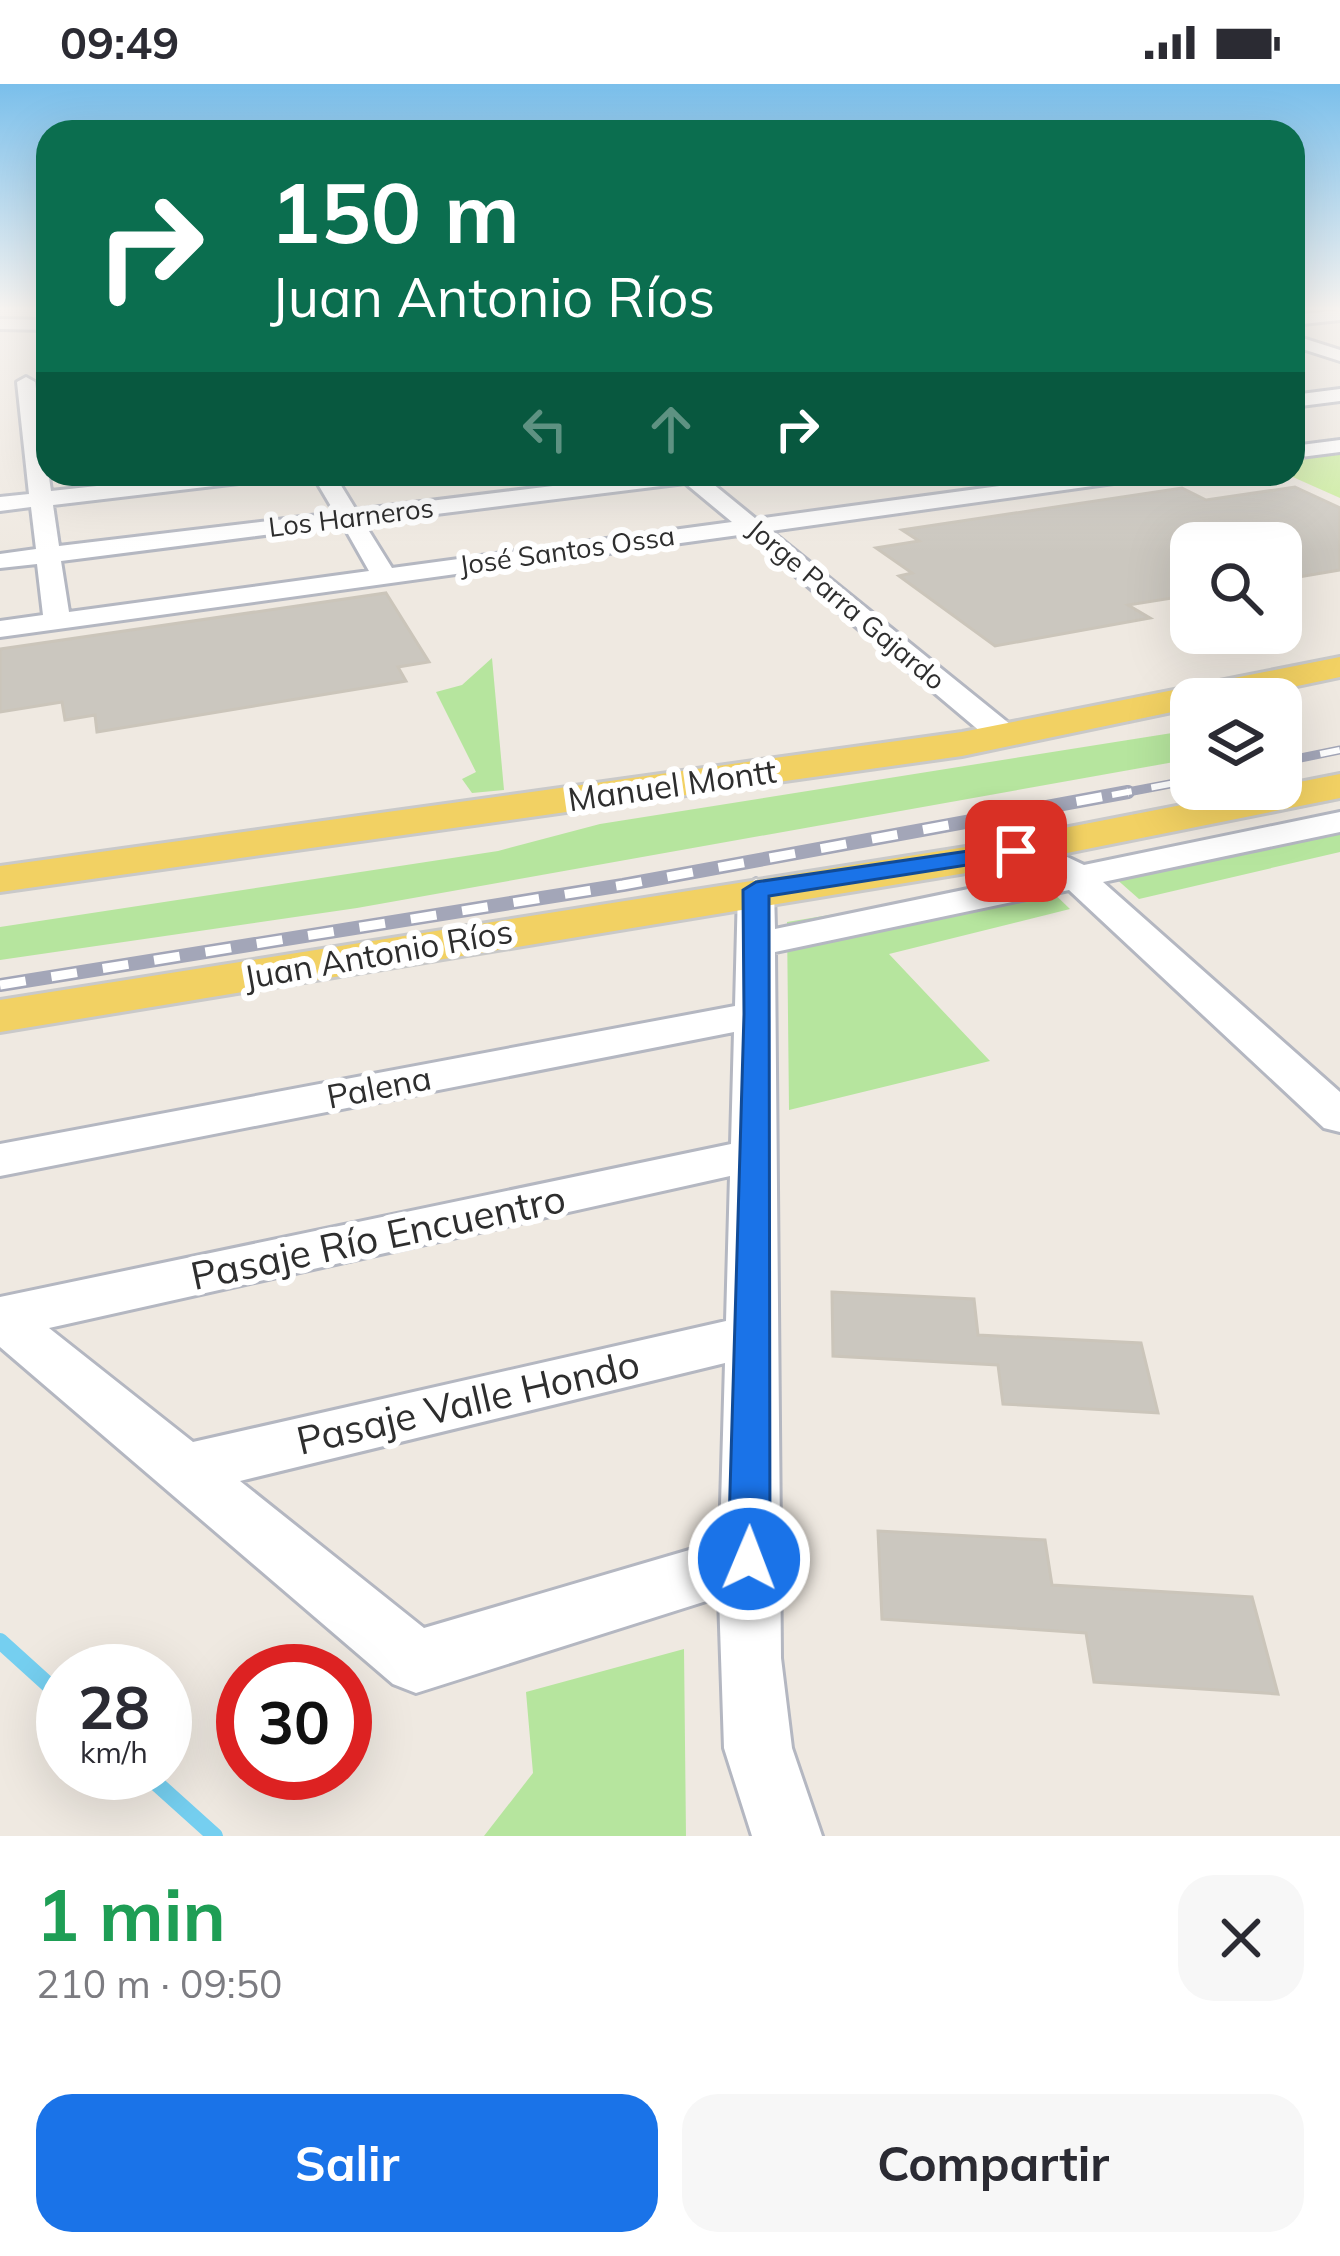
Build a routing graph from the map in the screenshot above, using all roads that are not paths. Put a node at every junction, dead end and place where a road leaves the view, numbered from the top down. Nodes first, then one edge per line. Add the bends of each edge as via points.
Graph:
1 (1340, 395) edge
2 (1305, 399) edge
3 (36, 415) edge
4 (3, 418) dead end
5 (1340, 446) edge
6 (1305, 450) edge
7 (36, 452) edge
8 (6, 455) dead end
9 (41, 486) edge
10 (161, 486) edge
11 (330, 486) edge
12 (602, 486) edge
13 (702, 486) edge
14 (1012, 486) edge
15 (41, 500) junction
16 (0, 504) edge
17 (350, 518) junction
18 (751, 526) junction
19 (48, 555) junction
20 (0, 561) edge
21 (385, 576) junction
22 (57, 621) junction
23 (0, 629) edge
24 (1340, 667) edge
25 (1005, 736) junction
26 (1338, 816) edge
27 (1045, 846) junction
28 (0, 879) edge
29 (1079, 880) junction
30 (756, 890) junction
31 (758, 944) junction
32 (759, 1014) junction
33 (0, 1016) edge
34 (1340, 1117) edge
35 (754, 1155) junction
36 (0, 1160) edge
37 (1, 1317) edge
38 (752, 1336) junction
39 (185, 1468) junction
40 (749, 1559) junction
41 (780, 1833) edge

1 - 2 street
3 - 4 street
5 - 6 street
7 - 8 street
9 - 15 street
10 - 15 street
11 - 17 street
12 - 17 street, Los Harneros
13 - 18 street, Jorge Parra Gajardo
14 - 18 street, José Santos Ossa
15 - 16 street
15 - 19 street
17 - 19 street, Los Harneros
17 - 21 street
18 - 21 street, José Santos Ossa
18 - 25 street, Jorge Parra Gajardo
19 - 20 street, Los Harneros
19 - 22 street
21 - 22 street, José Santos Ossa
22 - 23 street, José Santos Ossa
24 - 25 main road, Manuel Montt
25 - 28 main road, Manuel Montt
26 - 27 main road, Juan Antonio Ríos
26 - 29 street
27 - 29 street
27 - 30 main road, Juan Antonio Ríos
29 - 31 street
29 - 34 street
30 - 31 street
30 - 33 main road, Juan Antonio Ríos
31 - 32 street
32 - 35 street
32 - 36 street, Palena
35 - 37 street, Pasaje Río Encuentro
35 - 38 street
37 - 39 street
38 - 39 street, Pasaje Valle Hondo
38 - 40 street
39 - 40 street via 416,1662
40 - 41 street via 753,1713

